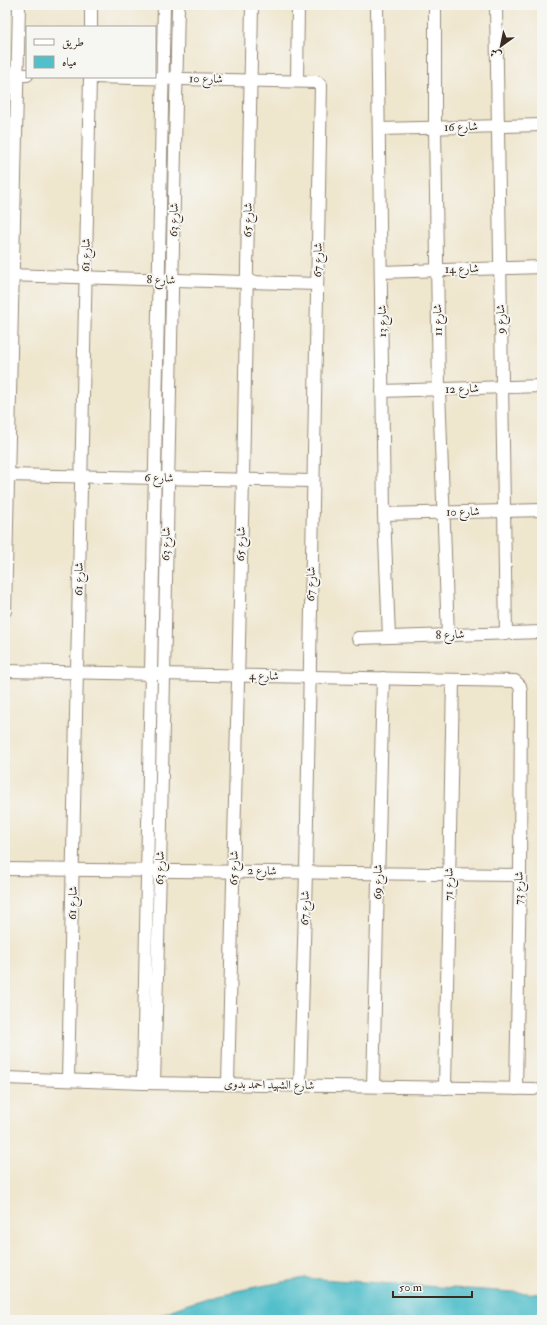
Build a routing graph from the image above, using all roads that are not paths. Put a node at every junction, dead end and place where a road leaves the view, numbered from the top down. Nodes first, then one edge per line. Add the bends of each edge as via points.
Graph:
1 (18, 5) edge
2 (91, 5) edge
3 (164, 5) edge
4 (178, 5) edge
5 (252, 5) edge
6 (298, 5) edge
7 (377, 5) edge
8 (435, 5) edge
9 (496, 5) edge
10 (91, 26) edge
11 (16, 75) edge
12 (91, 78) edge
13 (156, 78) edge
14 (163, 78) junction
15 (176, 79) junction
16 (250, 80) junction
17 (296, 81) junction
18 (320, 83) joint
19 (542, 125) edge
20 (498, 126) junction
21 (436, 128) junction
22 (379, 129) junction
23 (542, 267) edge
24 (500, 268) junction
25 (438, 270) junction
26 (382, 272) junction
27 (9, 275) edge
28 (86, 278) junction
29 (159, 280) junction
30 (172, 280) junction
31 (247, 282) junction
32 (317, 284) junction
33 (542, 386) edge
34 (502, 387) junction
35 (440, 389) junction
36 (382, 391) junction
37 (6, 475) edge
38 (81, 477) junction
39 (155, 478) junction
40 (168, 478) junction
41 (243, 480) junction
42 (312, 482) junction
43 (542, 510) edge
44 (504, 511) junction
45 (444, 512) junction
46 (384, 514) junction
47 (5, 611) edge
48 (542, 632) edge
49 (506, 634) junction
50 (448, 636) junction
51 (389, 637) junction
52 (358, 638) dead end
53 (5, 671) edge
54 (77, 673) junction
55 (157, 674) junction
56 (238, 676) junction
57 (309, 677) junction
58 (383, 678) junction
59 (453, 680) junction
60 (520, 686) joint
61 (5, 869) edge
62 (74, 869) junction
63 (146, 870) junction
64 (160, 870) junction
65 (234, 871) junction
66 (306, 872) junction
67 (379, 873) junction
68 (450, 874) junction
69 (520, 875) junction
70 (150, 1025) junction
71 (5, 1078) edge
72 (68, 1080) junction
73 (149, 1083) junction
74 (228, 1084) junction
75 (300, 1086) junction
76 (373, 1086) junction
77 (445, 1088) junction
78 (516, 1089) junction
79 (534, 1089) dead end

1 - 11 street
2 - 10 street
3 - 14 street, شارع 63
4 - 15 street, شارع 63
5 - 16 street, شارع 65
6 - 17 street
7 - 22 street, شارع 13
8 - 21 street, شارع 11
9 - 20 street, شارع 9
11 - 27 street
12 - 28 street, شارع 61
13 - 14 street, شارع 10
14 - 15 street, شارع 10
14 - 29 street, شارع 63
15 - 16 street, شارع 10
15 - 30 street, شارع 63
16 - 17 street, شارع 10
16 - 31 street, شارع 65
17 - 18 street, شارع 10
18 - 32 street, شارع 67
19 - 20 street, شارع 16
20 - 21 street, شارع 16
20 - 24 street, شارع 9
21 - 22 street, شارع 16
21 - 25 street, شارع 11
22 - 26 street, شارع 13
23 - 24 street, شارع 14
24 - 25 street, شارع 14
24 - 34 street, شارع 9
25 - 26 street, شارع 14
25 - 35 street, شارع 11
26 - 36 street, شارع 13
27 - 28 street, شارع 8
27 - 37 street
28 - 29 street, شارع 8
28 - 38 street, شارع 61
29 - 30 street, شارع 8
29 - 39 street, شارع 63
30 - 31 street, شارع 8
30 - 40 street, شارع 63
31 - 32 street, شارع 8
31 - 41 street, شارع 65
32 - 42 street, شارع 67
33 - 34 street, شارع 12
34 - 35 street, شارع 12
34 - 44 street, شارع 9
35 - 36 street, شارع 12
35 - 45 street, شارع 11
36 - 46 street, شارع 13
37 - 38 street, شارع 6
37 - 47 street
38 - 39 street, شارع 6
38 - 54 street, شارع 61
39 - 40 street, شارع 6
39 - 55 street, شارع 63
40 - 41 street, شارع 6
40 - 55 street, شارع 63
41 - 42 street, شارع 6
41 - 56 street, شارع 65
42 - 57 street, شارع 67
43 - 44 street, شارع 10
44 - 45 street, شارع 10
44 - 49 street, شارع 9
45 - 46 street, شارع 10
45 - 50 street, شارع 11
46 - 51 street, شارع 13
48 - 49 street, شارع 8
49 - 50 street, شارع 8
50 - 51 street, شارع 8
51 - 52 street, شارع 8
53 - 54 street, شارع 4
54 - 55 street, شارع 4
54 - 62 street, شارع 61
55 - 56 street, شارع 4
55 - 63 street, شارع 63
55 - 64 street, شارع 63
56 - 57 street, شارع 4
56 - 65 street, شارع 65
57 - 58 street, شارع 4
57 - 66 street, شارع 67
58 - 59 street, شارع 4
58 - 67 street, شارع 69
59 - 60 street, شارع 4 via 515,681
59 - 68 street, شارع 71
60 - 69 street, شارع 73
61 - 62 street, شارع 2
62 - 63 street, شارع 2
62 - 72 street, شارع 61
63 - 64 street, شارع 2
63 - 70 street, شارع 63
64 - 65 street, شارع 2
64 - 70 street, شارع 63
65 - 66 street, شارع 2
65 - 74 street, شارع 65
66 - 67 street, شارع 2
66 - 75 street, شارع 67
67 - 68 street, شارع 2
67 - 76 street, شارع 69
68 - 69 street, شارع 2
68 - 77 street, شارع 71
69 - 78 street, شارع 73
70 - 73 street, شارع 63
71 - 72 street, شارع الشهيد احمد بدوى
72 - 73 street, شارع الشهيد احمد بدوى
73 - 74 street, شارع الشهيد احمد بدوى
74 - 75 street, شارع الشهيد احمد بدوى
75 - 76 street, شارع الشهيد احمد بدوى
76 - 77 street, شارع الشهيد احمد بدوى
77 - 78 street, شارع الشهيد احمد بدوى
78 - 79 street, شارع الشهيد احمد بدوى

